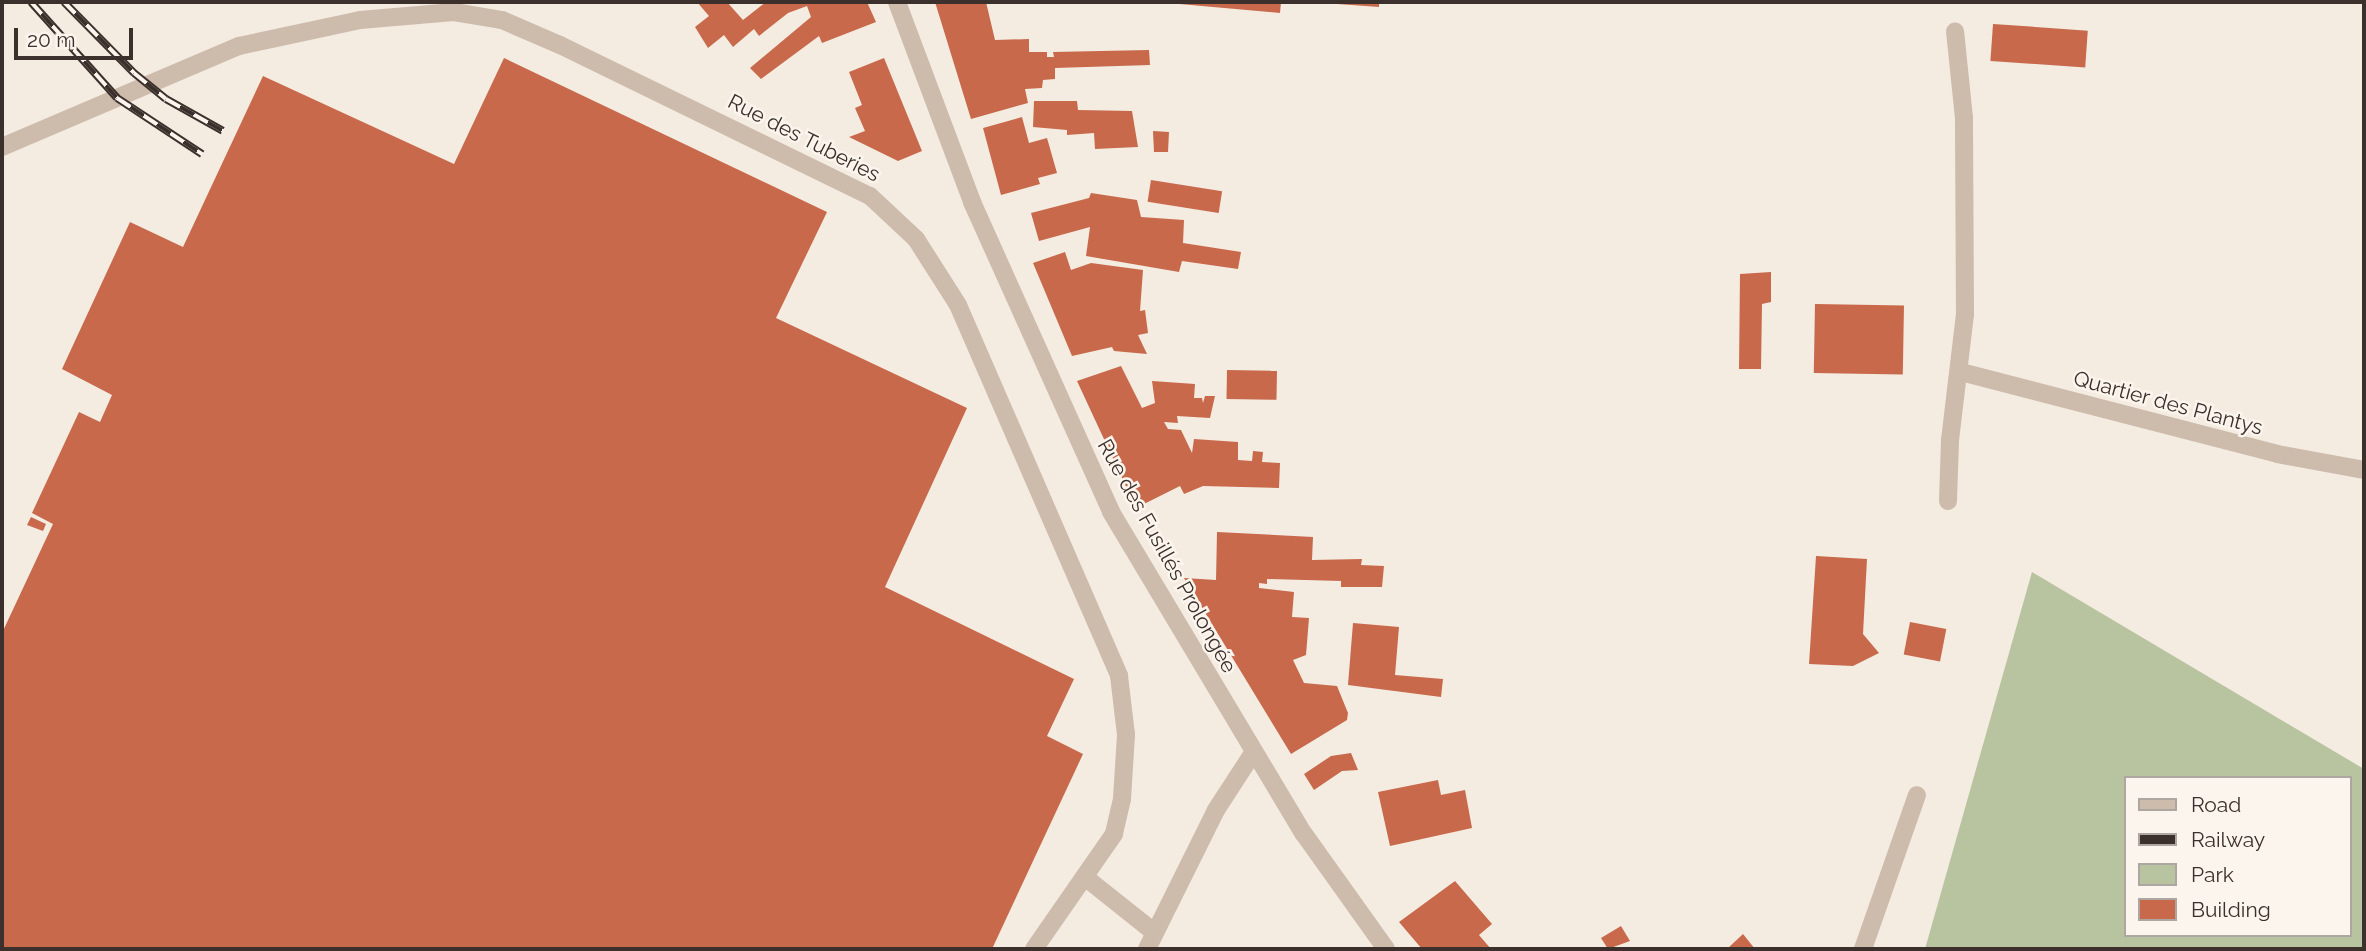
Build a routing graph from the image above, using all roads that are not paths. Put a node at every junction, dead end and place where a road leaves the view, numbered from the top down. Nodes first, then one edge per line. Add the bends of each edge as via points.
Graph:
1 (897, 2) edge
2 (1955, 31) dead end
3 (2, 148) edge
4 (1961, 372) junction
5 (2364, 470) edge
6 (1948, 500) dead end
7 (1253, 753) junction
8 (1917, 795) dead end
9 (1086, 878) junction
10 (1150, 941) edge
11 (1034, 949) edge
12 (1387, 949) edge
13 (1863, 949) edge

1 - 7 street, Rue des Fusillés Prolongée via 972,202 1096,484
2 - 4 street via 1964,118
3 - 9 street, Rue des Tuberies via 239,46 360,20 454,12 502,20 541,36 870,195 916,239 958,305 1119,676 1126,735 1122,799 1114,834
4 - 5 street, Quartier des Plantys via 2277,454
4 - 6 street via 1950,440
7 - 10 street via 1216,810
7 - 12 street, Rue des Fusillés Prolongée
8 - 13 street
9 - 10 street
9 - 11 street, Rue des Tuberies

